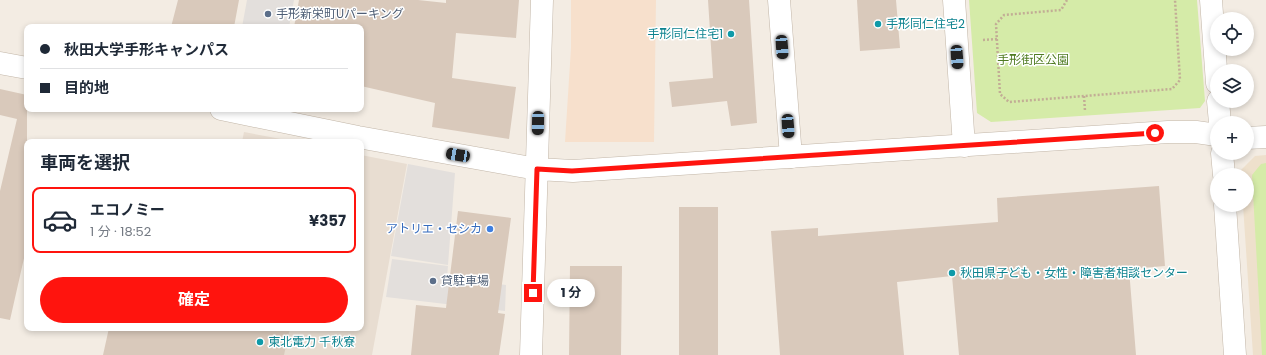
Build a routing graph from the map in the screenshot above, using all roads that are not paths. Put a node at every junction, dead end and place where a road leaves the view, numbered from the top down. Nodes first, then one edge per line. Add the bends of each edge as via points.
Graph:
1 (542, 0) edge
2 (779, 0) edge
3 (954, 0) edge
4 (1211, 0) edge
5 (0, 62) edge
6 (1216, 64) edge
7 (24, 67) edge
8 (236, 112) edge
9 (1210, 134) edge
10 (1266, 137) edge
11 (1254, 138) edge
12 (964, 146) junction
13 (791, 157) junction
14 (537, 169) junction
15 (1225, 212) edge
16 (531, 355) edge
17 (1235, 355) edge

1 - 14 street
2 - 13 street
3 - 12 street
4 - 6 street
5 - 7 street
8 - 14 street
9 - 12 street via 1168,132
10 - 11 street
12 - 13 street
13 - 14 street via 572,171
14 - 16 street
15 - 17 street

